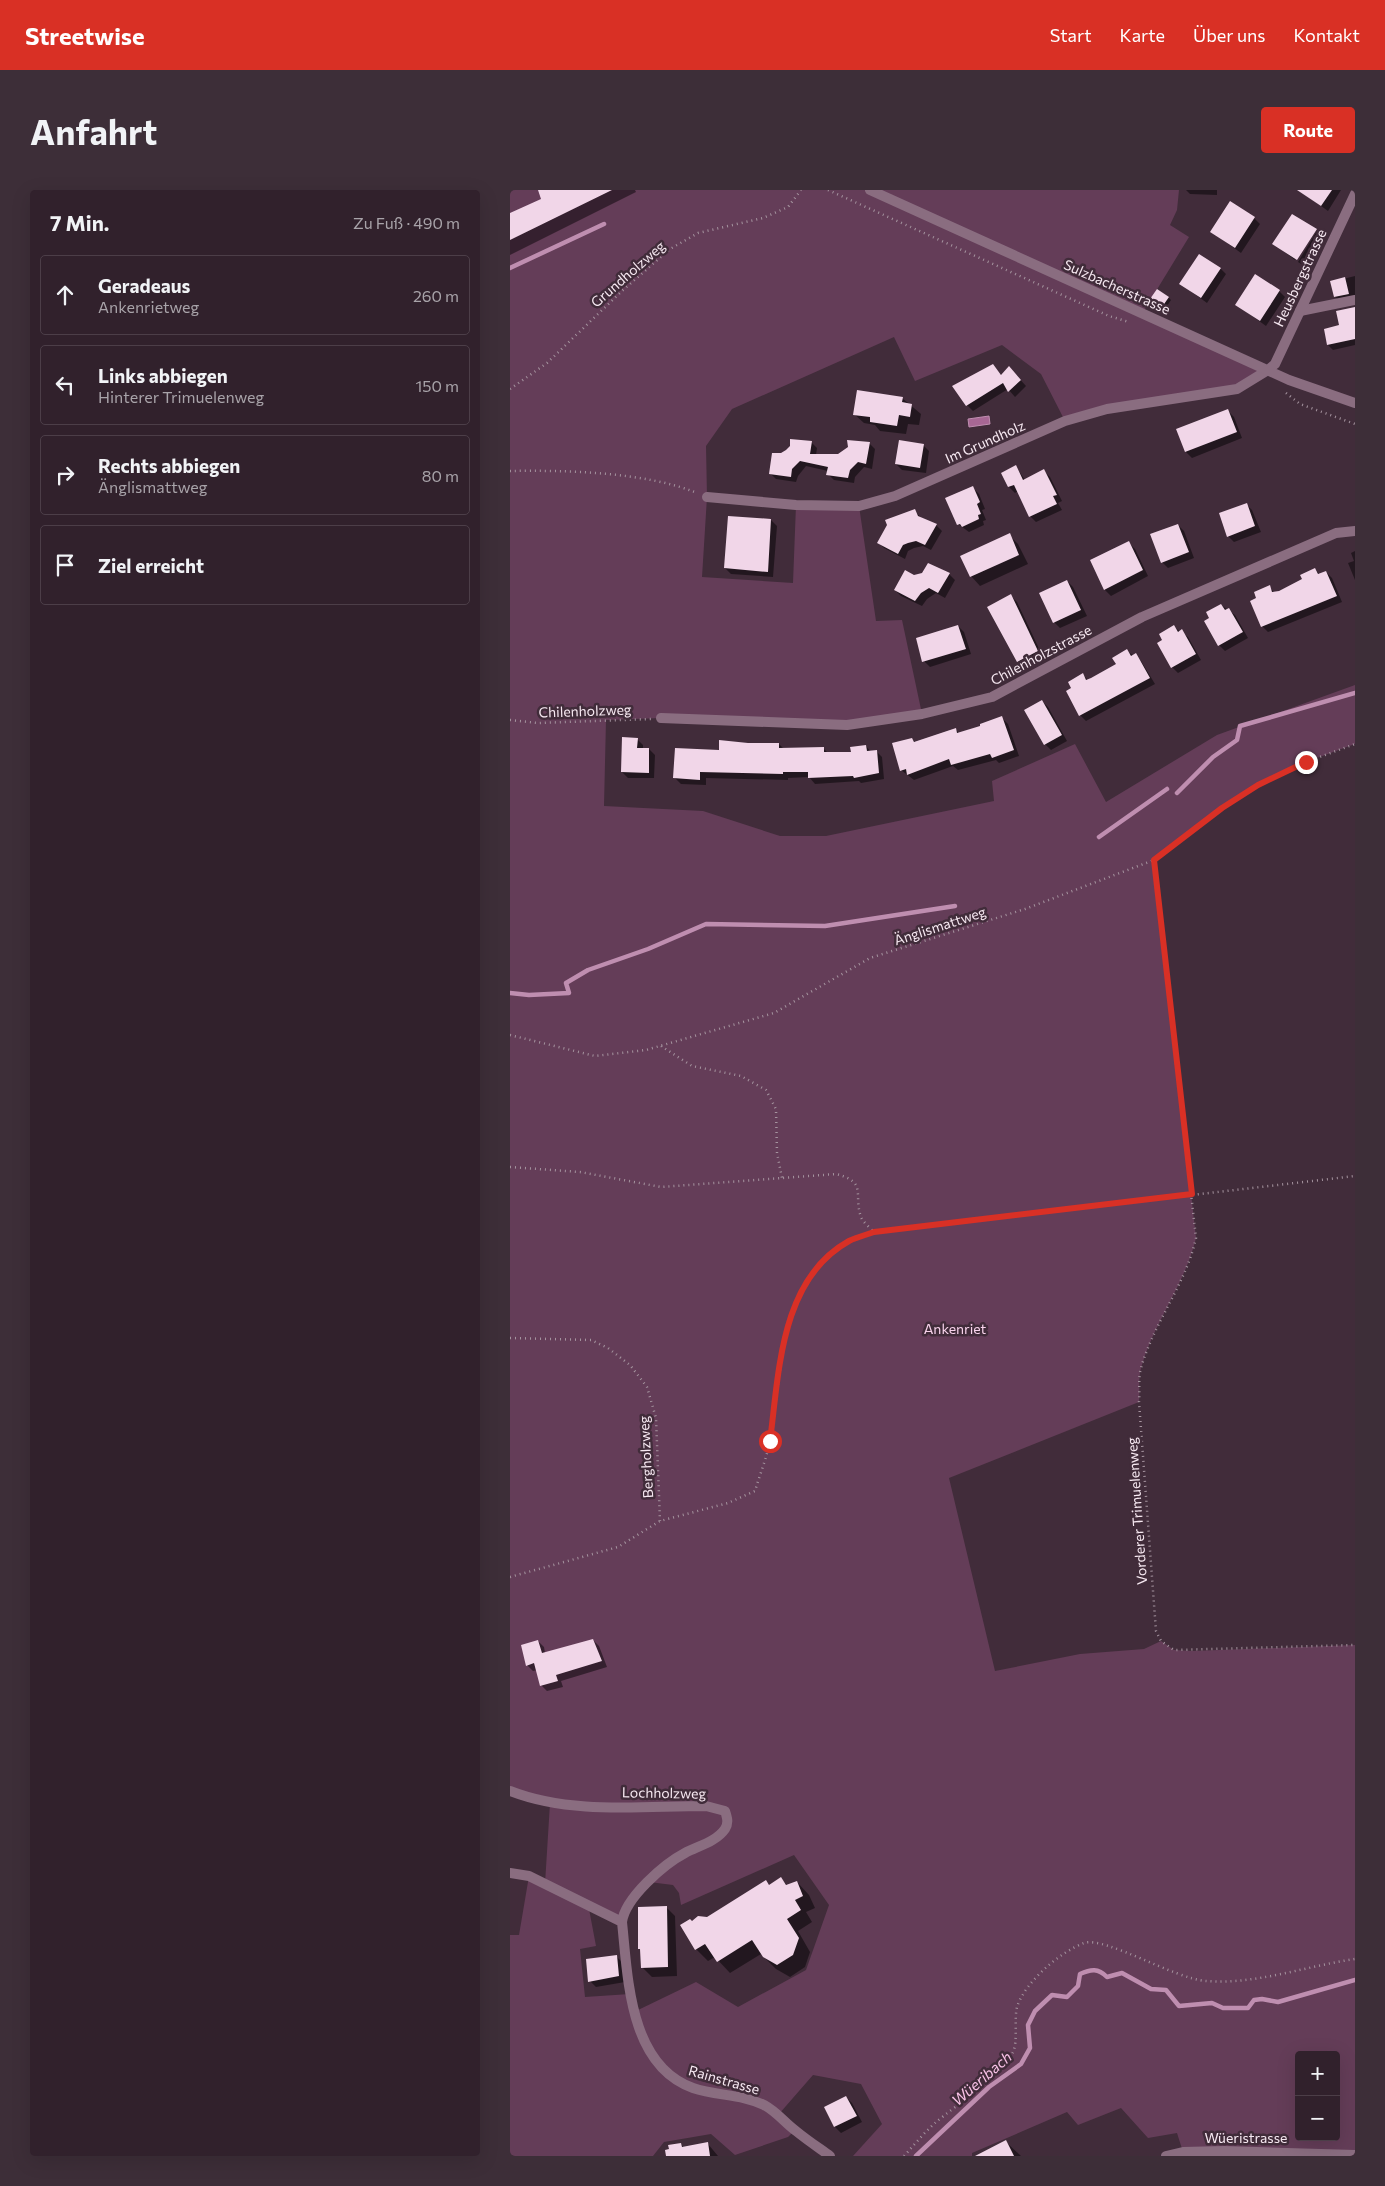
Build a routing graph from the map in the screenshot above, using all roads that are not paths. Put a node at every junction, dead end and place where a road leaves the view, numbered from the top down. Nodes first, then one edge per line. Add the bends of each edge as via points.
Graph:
1 (870, 190) edge
2 (1355, 194) edge
3 (1355, 300) edge
4 (1300, 311) junction
5 (1268, 370) junction
6 (1355, 403) edge
7 (708, 497) road end
8 (1355, 531) edge
9 (661, 718) road end
10 (510, 1791) edge
11 (663, 1870) joint
12 (510, 1873) edge
13 (622, 1922) junction
14 (1355, 2155) edge
15 (830, 2156) edge
16 (1166, 2156) edge

1 - 5 street, Sulzbacherstrasse
2 - 4 street, Heusbergstrasse
3 - 4 street
4 - 5 street, Heusbergstrasse via 1275,364
5 - 6 street, Sulzbacherstrasse
5 - 7 street, Im Grundholz via 1237,388 1107,409 1065,421 895,496 858,506 796,505
8 - 9 street, Chilenholzstrasse via 1336,533 1142,617 992,697 922,714 847,725
10 - 11 street, Lochholzweg via 550,1803 706,1806 725,1811 728,1819 726,1828 716,1838 683,1854
11 - 13 street, Rainstrasse via 631,1900 623,1912
12 - 13 street via 529,1876
13 - 15 street, Rainstrasse via 630,1994 640,2030 650,2052 662,2067 678,2081 694,2088 763,2105
14 - 16 street, Wüeristrasse via 1216,2151

